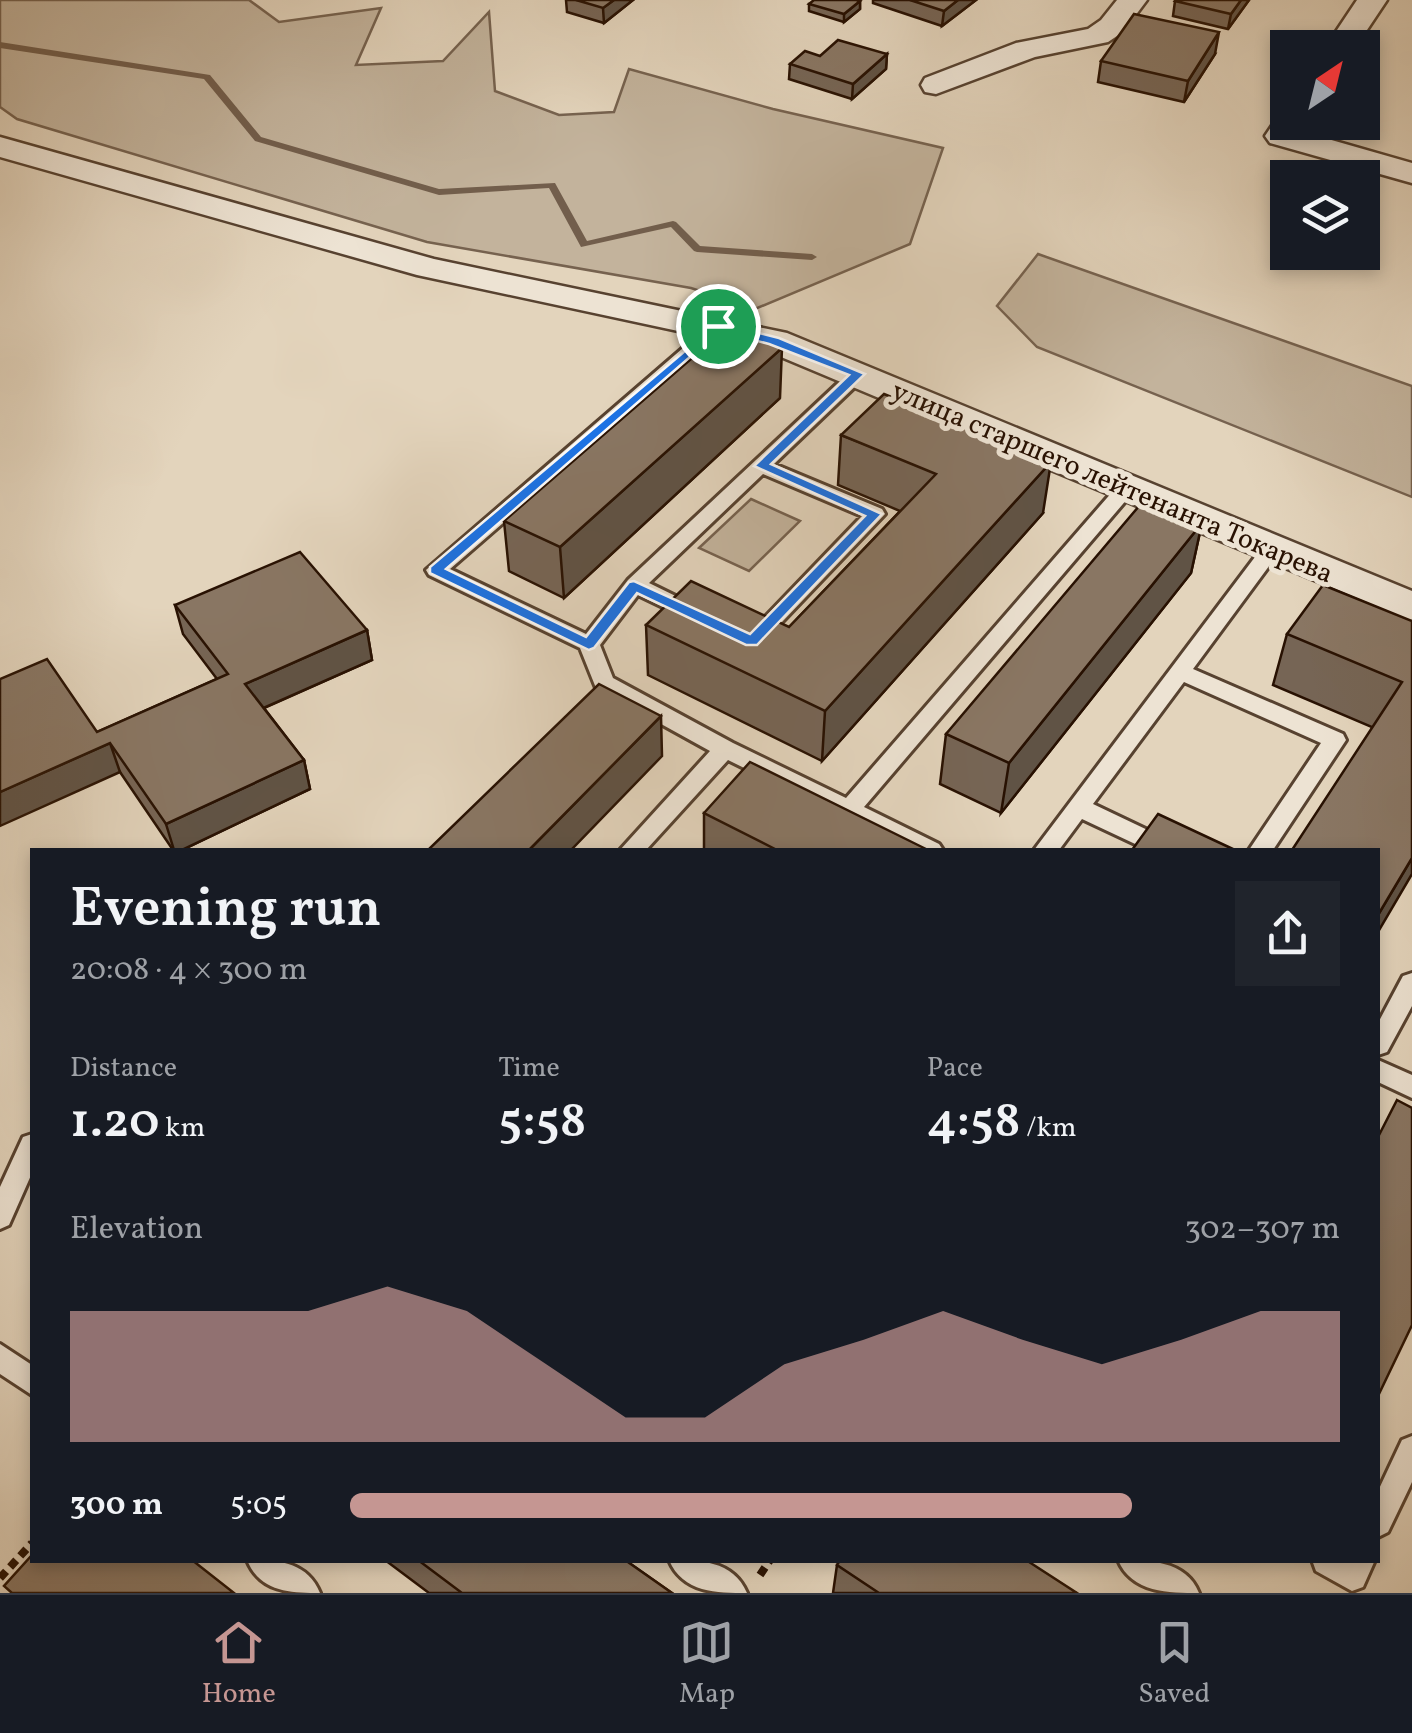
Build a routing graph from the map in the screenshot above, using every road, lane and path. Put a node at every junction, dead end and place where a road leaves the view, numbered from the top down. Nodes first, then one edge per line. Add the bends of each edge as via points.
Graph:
1 (1132, 0) edge
2 (1372, 0) edge
3 (1352, 30) edge
4 (936, 85) dead end
5 (1295, 140) edge
6 (0, 147) edge
7 (1412, 174) edge
8 (724, 332) junction
9 (858, 374) junction
10 (761, 466) junction
11 (1128, 488) junction
12 (1262, 562) dead end
13 (634, 586) junction
14 (1412, 607) edge
15 (589, 644) junction
16 (1181, 672) junction
17 (725, 749) junction
18 (1078, 807) junction
19 (849, 810) junction
20 (634, 848) edge
21 (926, 848) edge
22 (1047, 848) edge
23 (1165, 848) edge
24 (1262, 848) edge
25 (1412, 983) edge
26 (1380, 1040) edge
27 (1380, 1071) edge
28 (1412, 1086) edge
29 (30, 1150) edge
30 (0, 1217) edge
31 (0, 1357) edge
32 (30, 1380) edge
33 (1412, 1450) edge
34 (1380, 1518) edge
35 (30, 1545) edge
36 (266, 1563) edge
37 (688, 1563) edge
38 (1138, 1563) edge
39 (1332, 1563) edge
40 (1358, 1563) edge
41 (0, 1578) edge
42 (305, 1593) edge
43 (732, 1593) edge
44 (1184, 1593) edge

1 - 4 street via 1097,36 1027,48
2 - 3 street
5 - 7 street
6 - 8 street, улица старшего лейтенанта Токарева via 346,247
8 - 9 street, улица старшего лейтенанта Токарева via 774,341
8 - 15 lane via 436,570
9 - 10 lane
9 - 11 street, улица старшего лейтенанта Токарева
10 - 13 lane
10 - 13 lane via 875,514 752,641
11 - 14 street, улица старшего лейтенанта Токарева
11 - 19 lane
12 - 16 lane
13 - 15 lane
15 - 17 lane via 596,690
16 - 18 lane
16 - 24 lane via 1335,740
17 - 19 lane
17 - 20 lane
18 - 22 lane
18 - 23 lane
19 - 21 lane
25 - 26 lane
27 - 28 lane
29 - 30 lane
31 - 32 lane
33 - 34 lane
35 - 41 path
36 - 42 lane
37 - 43 lane
38 - 44 lane
39 - 40 lane via 1352,1576

